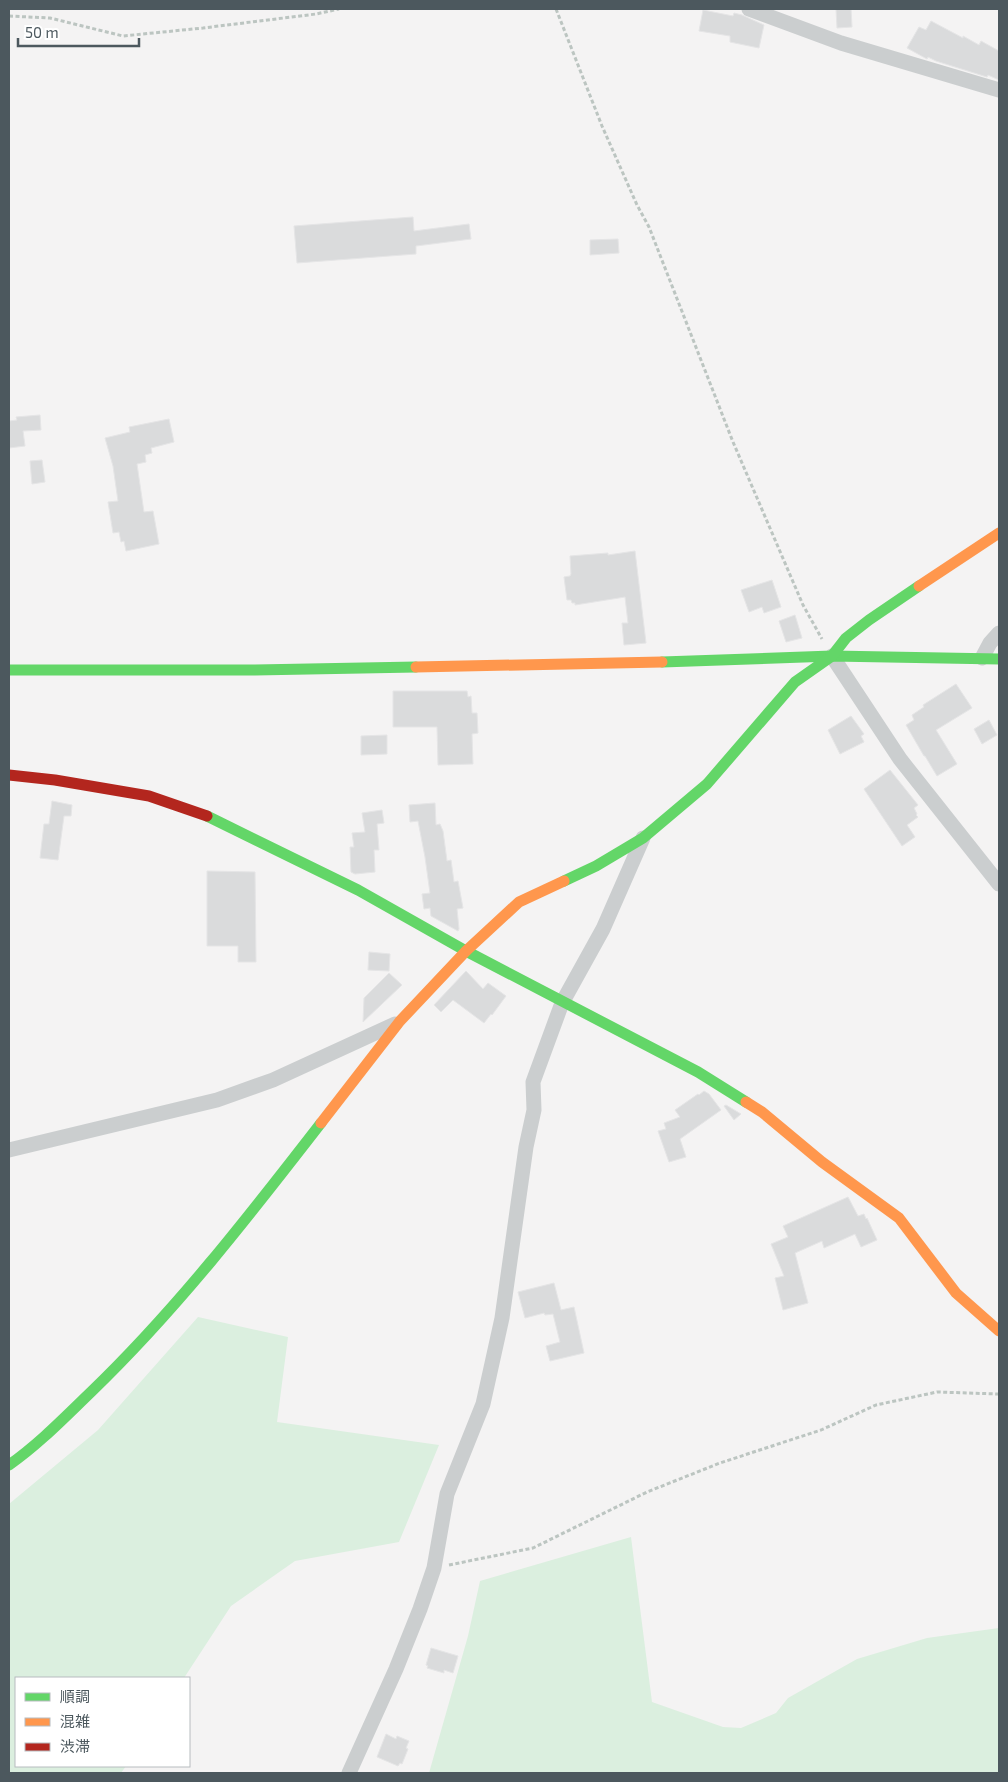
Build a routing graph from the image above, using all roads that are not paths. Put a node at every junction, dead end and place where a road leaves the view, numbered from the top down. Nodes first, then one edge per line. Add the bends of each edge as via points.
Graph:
1 (749, 9) edge
2 (999, 90) edge
3 (999, 533) edge
4 (999, 633) edge
5 (832, 656) junction
6 (982, 658) junction
7 (999, 659) edge
8 (9, 670) edge
9 (9, 775) edge
10 (643, 838) junction
11 (999, 884) edge
12 (466, 951) junction
13 (562, 1003) junction
14 (400, 1021) junction
15 (9, 1150) edge
16 (999, 1331) edge
17 (9, 1464) edge
18 (349, 1773) edge

1 - 2 street via 842,43
3 - 5 street via 869,620 846,638
4 - 6 street
5 - 6 street
5 - 8 street via 255,670
5 - 10 street via 795,682 707,784
5 - 11 street via 900,759
6 - 7 street
9 - 12 street via 149,796 206,815 358,890
10 - 12 street via 596,866 518,902
10 - 13 street via 602,929
12 - 13 street
12 - 14 street
13 - 16 street via 698,1072 762,1112 822,1162 899,1218 956,1293
13 - 18 street via 533,1082 534,1110 502,1318 483,1404 447,1494 434,1568 420,1609
14 - 15 street via 273,1080 217,1100
14 - 17 street via 252,1214 129,1354 32,1449

